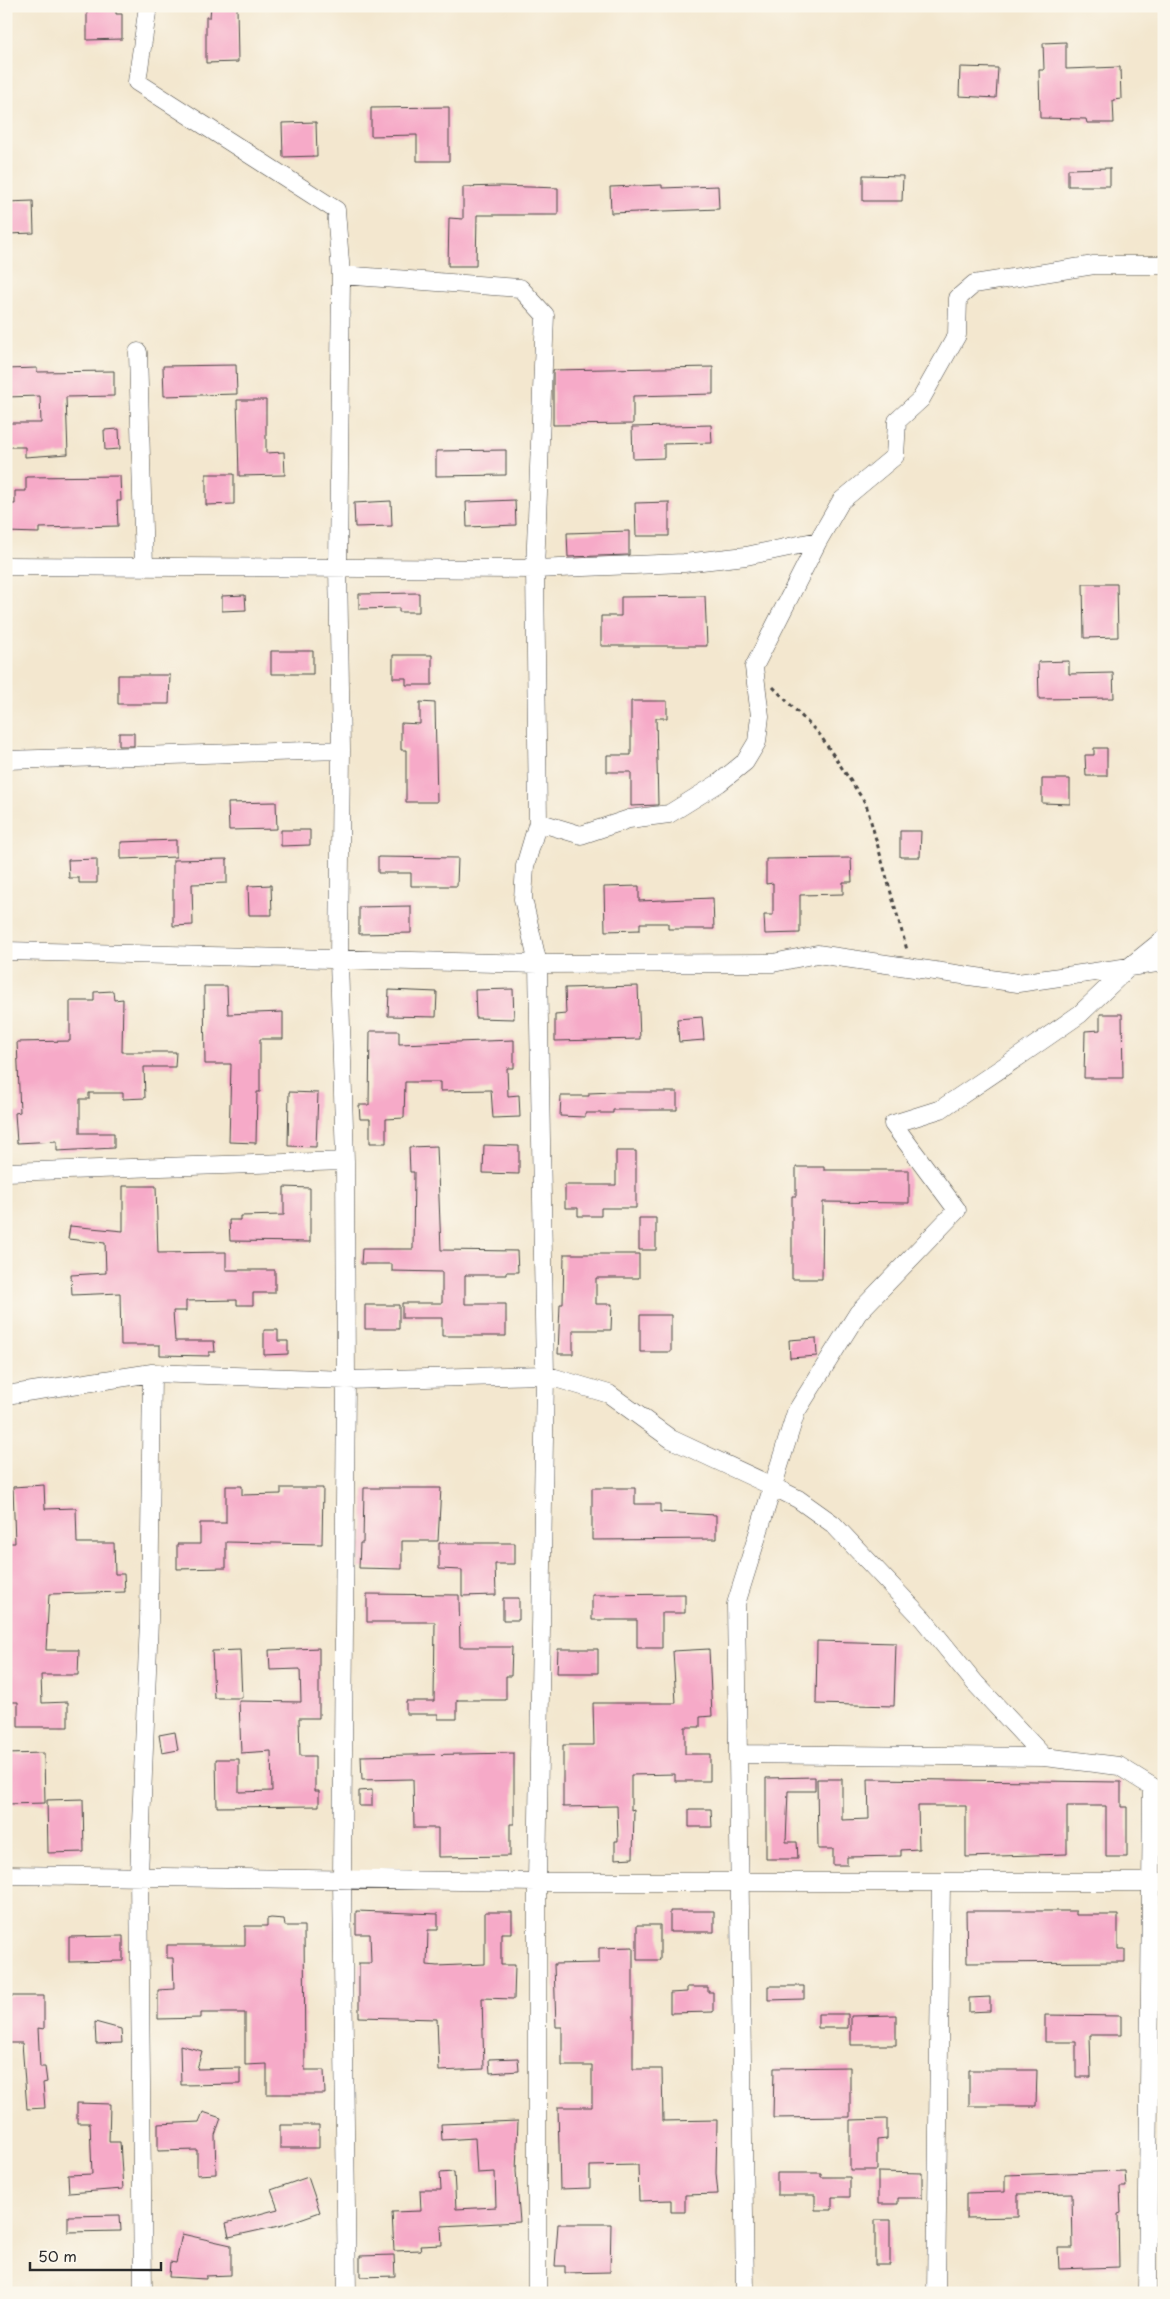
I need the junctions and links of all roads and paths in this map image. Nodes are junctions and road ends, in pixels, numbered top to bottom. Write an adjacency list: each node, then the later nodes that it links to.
1 (148, 6): 3 (street)
2 (1164, 265): 5 (street)
3 (341, 275): 8 (street); 9 (street)
4 (138, 352): 7 (street)
5 (818, 541): 9 (street); 10 (street)
6 (6, 566): 7 (street)
7 (144, 566): 8 (street)
8 (338, 566): 9 (street); 11 (street)
9 (535, 569): 13 (street)
10 (754, 667): 13 (street); 19 (path)
11 (341, 750): 12 (street); 16 (street)
12 (6, 760)
13 (538, 822): 18 (street)
14 (1164, 939): 20 (street)
15 (6, 951): 16 (street)
16 (338, 960): 18 (street); 21 (street)
17 (1164, 962): 20 (street)
18 (538, 964): 19 (street); 24 (street)
19 (910, 967): 20 (street)
20 (1128, 968): 27 (street)
21 (345, 1161): 22 (street); 25 (street)
22 (6, 1172)
23 (152, 1373): 25 (street); 26 (street); 32 (street)
24 (545, 1375): 25 (street); 27 (street); 34 (street)
25 (346, 1380): 33 (street)
26 (6, 1395)
27 (772, 1486): 28 (street); 29 (street)
28 (738, 1754): 29 (street); 35 (street)
29 (1044, 1758): 30 (street)
30 (1158, 1791): 37 (street)
31 (6, 1875): 32 (street)
32 (139, 1875): 33 (street); 38 (street)
33 (342, 1878): 34 (street); 39 (street)
34 (538, 1882): 35 (street); 40 (street)
35 (740, 1882): 36 (street); 41 (street)
36 (941, 1882): 37 (street); 42 (street)
37 (1157, 1882): 43 (street)
38 (143, 2293)
39 (347, 2293)
40 (537, 2293)
41 (745, 2293)
42 (936, 2293)
43 (1147, 2293)

